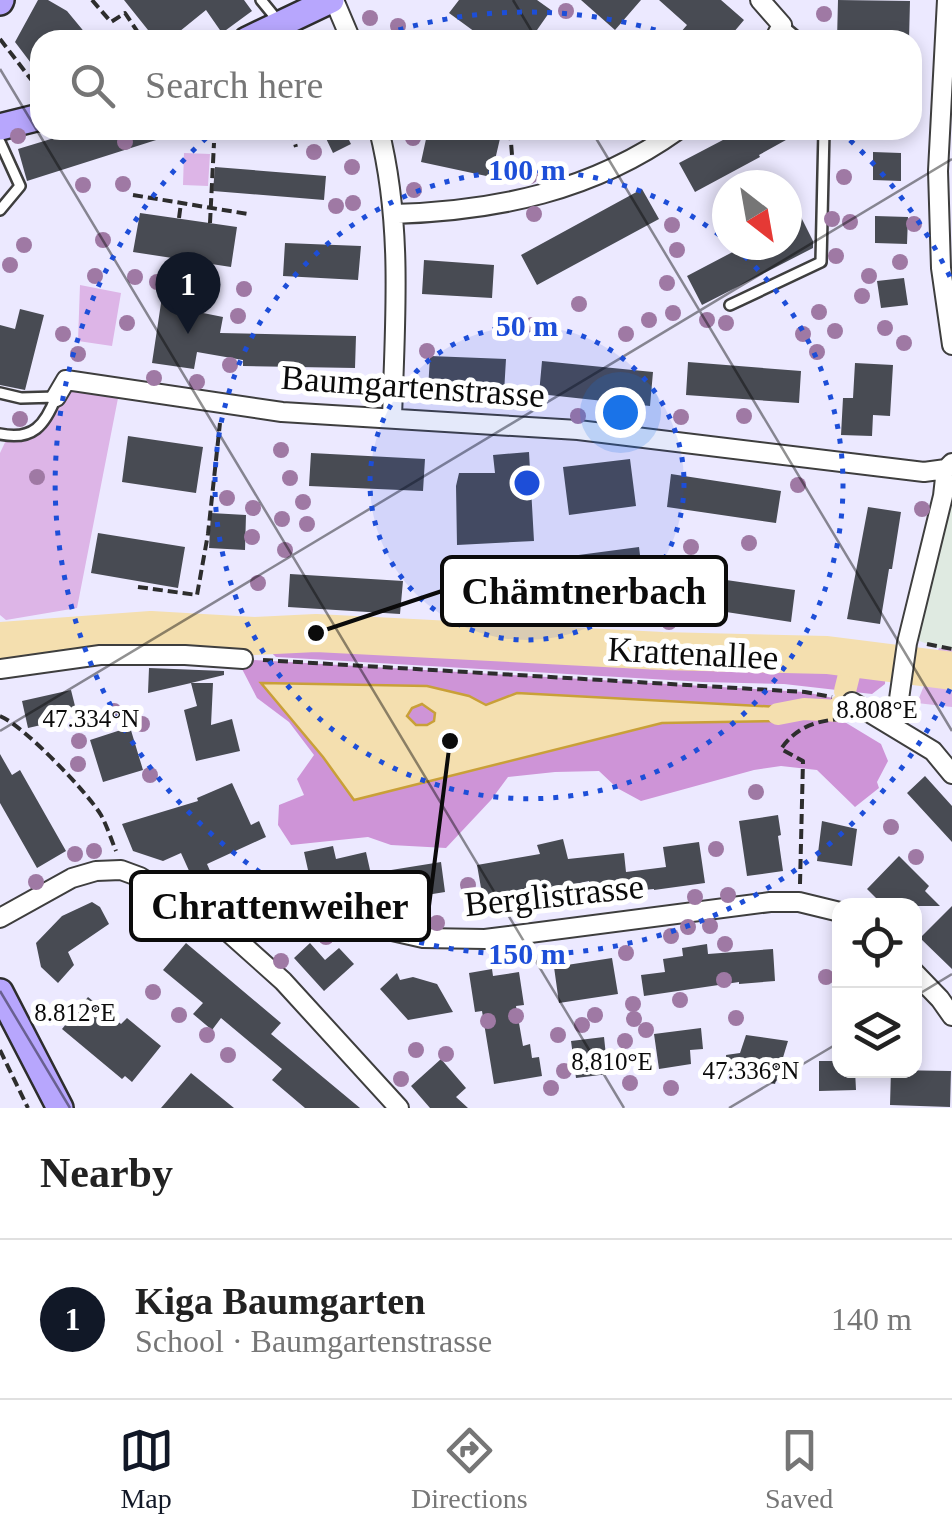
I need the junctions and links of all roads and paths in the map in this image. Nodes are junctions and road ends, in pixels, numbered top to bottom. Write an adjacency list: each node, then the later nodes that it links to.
1 (92, 0): 7 (path)
2 (261, 0): 6 (lane)
3 (332, 0): 6 (street); 9 (street)
4 (760, 0): 10 (street)
5 (947, 0): 33 (street)
6 (280, 24): 8 (street)
7 (136, 30)
8 (268, 30)
9 (346, 30)
10 (777, 30)
11 (0, 40): 12 (path)
12 (30, 78)
13 (30, 120): 14 (street)
14 (0, 127)
15 (294, 140): 22 (path)
16 (382, 140): 29 (street)
17 (511, 140): 24 (path)
18 (661, 140): 24 (street)
19 (824, 140): 32 (lane)
20 (0, 142): 27 (lane)
21 (214, 143): 26 (path)
22 (296, 147)
23 (134, 195): 25 (path)
24 (515, 201): 29 (street)
25 (181, 203): 26 (path); 30 (path)
26 (210, 208): 28 (path); 31 (path)
27 (0, 210)
28 (248, 214)
29 (394, 214): 37 (street)
30 (180, 218)
31 (210, 223)
32 (730, 304)
33 (952, 345)
34 (0, 393): 35 (lane, Baumgartenstrasse)
35 (56, 397): 36 (street, Baumgartenstrasse); 38 (lane)
36 (222, 403): 37 (street, Baumgartenstrasse); 40 (path)
37 (392, 418): 39 (street, Baumgartenstrasse)
38 (0, 434)
39 (949, 466): 41 (street)
40 (138, 587)
41 (907, 641): 42 (path); 47 (street)
42 (952, 649)
43 (243, 659): 44 (street); 45 (path, Krattenallee)
44 (0, 669)
45 (848, 710): 47 (street); 50 (path)
46 (0, 716): 49 (path)
47 (895, 726): 48 (street)
48 (952, 774)
49 (117, 853)
50 (800, 864)
51 (832, 910): 53 (street, Berglistrasse)
52 (0, 918): 53 (street)
53 (226, 930): 60 (street)
54 (922, 980): 56 (street)
55 (0, 992): 59 (street)
56 (952, 1016)
57 (0, 1050): 58 (path)
58 (28, 1108)
59 (60, 1108)
60 (399, 1108)

